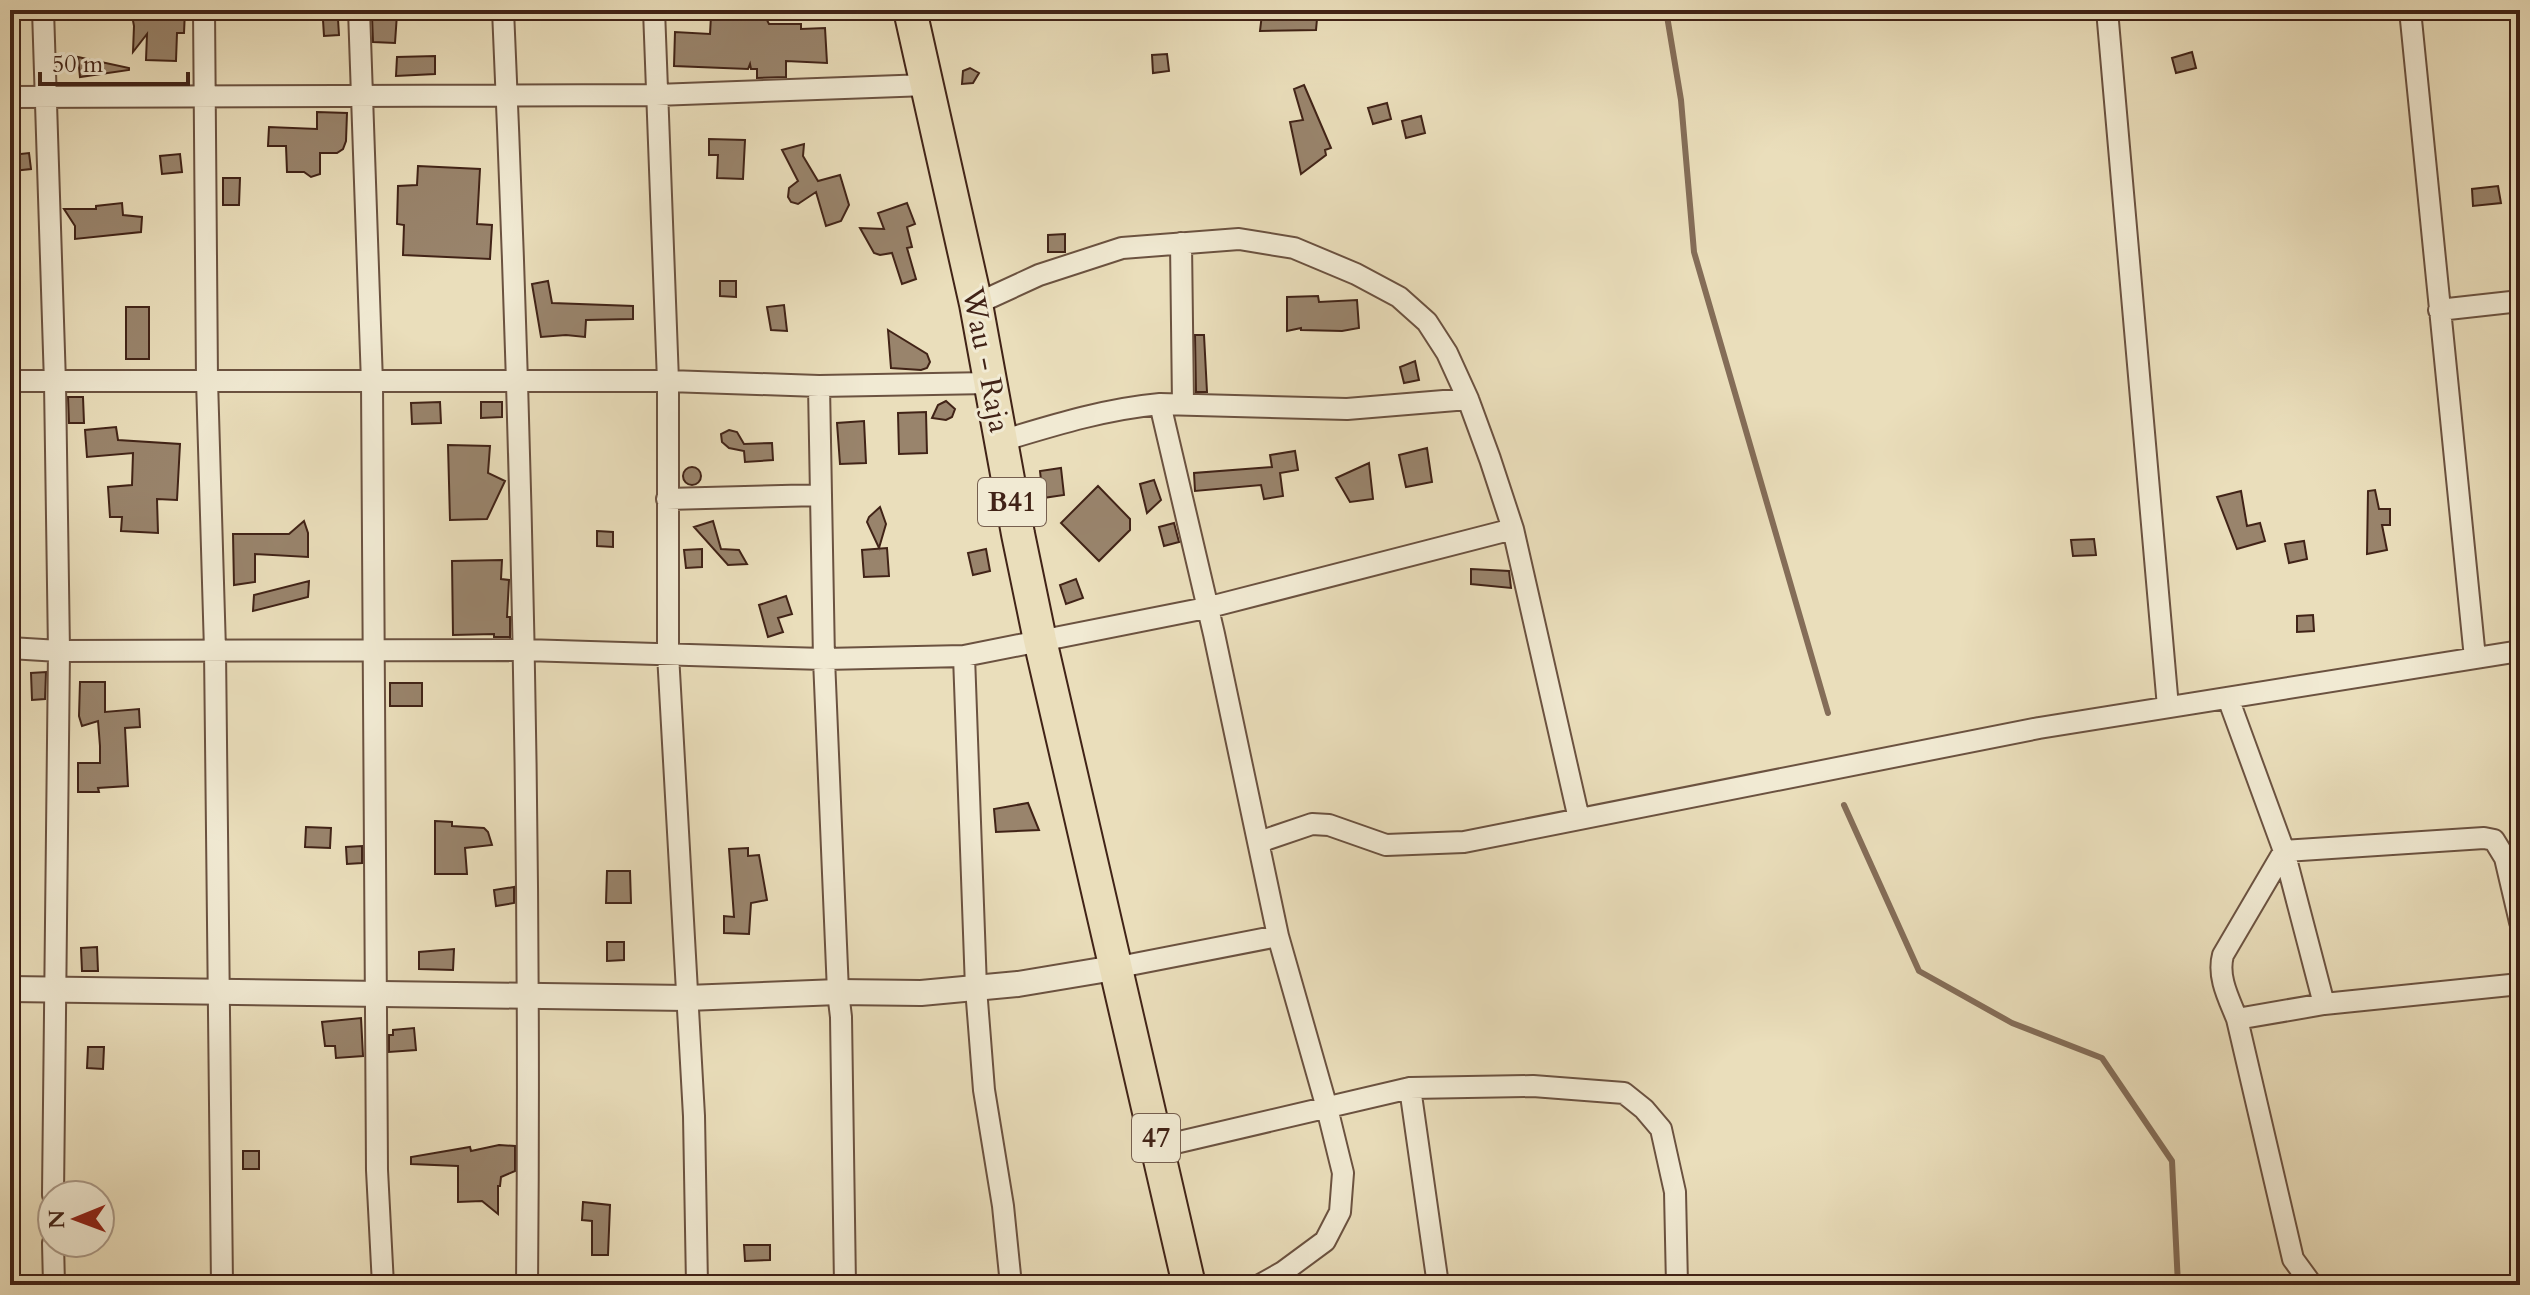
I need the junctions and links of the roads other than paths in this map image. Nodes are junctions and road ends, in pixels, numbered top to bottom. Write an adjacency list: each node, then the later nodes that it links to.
1 (43, 10): 15 (street)
2 (204, 10): 12 (street)
3 (359, 10): 13 (street)
4 (503, 10): 10 (street)
5 (654, 10): 11 (street)
6 (910, 10): 9 (main road, Wau - Raja / B41)
7 (2107, 10): 48 (street)
8 (2410, 10): 19 (street)
9 (927, 85): 11 (street); 18 (main road, Wau - Raja / B41)
10 (507, 95): 11 (street); 13 (street); 22 (street)
11 (656, 95): 23 (street)
12 (206, 96): 13 (street); 15 (street); 20 (street)
13 (362, 96): 25 (street)
14 (10, 97): 15 (street)
15 (46, 97): 24 (street)
16 (1181, 243): 18 (street); 28 (street); 29 (street)
17 (2520, 301): 19 (street)
18 (976, 304): 26 (main road, Wau - Raja / B41)
19 (2439, 310): 45 (street)
20 (207, 380): 24 (street); 25 (street); 39 (street)
21 (10, 381): 24 (street)
22 (518, 381): 23 (street); 25 (street); 40 (street)
23 (668, 381): 27 (street); 33 (street)
24 (55, 383): 41 (street)
25 (372, 383): 38 (street)
26 (990, 383): 27 (street); 31 (main road, Wau - Raja / B41)
27 (819, 386): 32 (street)
28 (1468, 399): 29 (street); 34 (street)
29 (1183, 403): 30 (street)
30 (1160, 404): 31 (street); 35 (street)
31 (1001, 441): 36 (main road, Wau - Raja / B41)
32 (821, 495): 33 (street); 46 (street)
33 (667, 499): 43 (street)
34 (1513, 529): 35 (street); 49 (street)
35 (1206, 608): 36 (street); 50 (street)
36 (1040, 640): 44 (street); 54 (main road, Wau - Raja / B41)
37 (10, 648): 41 (street)
38 (373, 649): 39 (street); 40 (street); 61 (street)
39 (215, 650): 41 (street); 60 (street)
40 (524, 650): 43 (street); 62 (street)
41 (59, 651): 58 (street)
42 (2520, 651): 45 (street)
43 (668, 654): 46 (street); 63 (street)
44 (964, 656): 46 (street); 56 (street)
45 (2475, 658): 47 (street)
46 (824, 659): 59 (street)
47 (2228, 698): 48 (street); 51 (street)
48 (2168, 707): 49 (street)
49 (1579, 819): 50 (street)
50 (1259, 842): 53 (street)
51 (2284, 851): 52 (street); 64 (street); 65 (street)
52 (2520, 922)
53 (1278, 936): 54 (street); 67 (street)
54 (1117, 980): 56 (street); 68 (main road, 47)
55 (2520, 984): 64 (street)
56 (976, 988): 59 (street); 77 (street)
57 (10, 989): 58 (street)
58 (54, 990): 60 (street); 69 (street)
59 (838, 992): 63 (street); 76 (street)
60 (219, 993): 61 (street); 72 (street)
61 (377, 994): 62 (street); 73 (street)
62 (530, 997): 63 (street); 74 (street)
63 (687, 998): 75 (street)
64 (2324, 1004): 65 (street)
65 (2237, 1019): 82 (street)
66 (1410, 1088): 67 (street); 80 (street); 81 (street)
67 (1327, 1108): 68 (street); 79 (street)
68 (1158, 1147): 78 (main road, 47)
69 (53, 1179)
70 (53, 1259): 71 (street)
71 (54, 1285)
72 (222, 1285)
73 (383, 1285)
74 (527, 1285)
75 (697, 1285)
76 (845, 1285)
77 (1011, 1285)
78 (1189, 1285)
79 (1260, 1285)
80 (1438, 1285)
81 (1677, 1285)
82 (2312, 1285)

